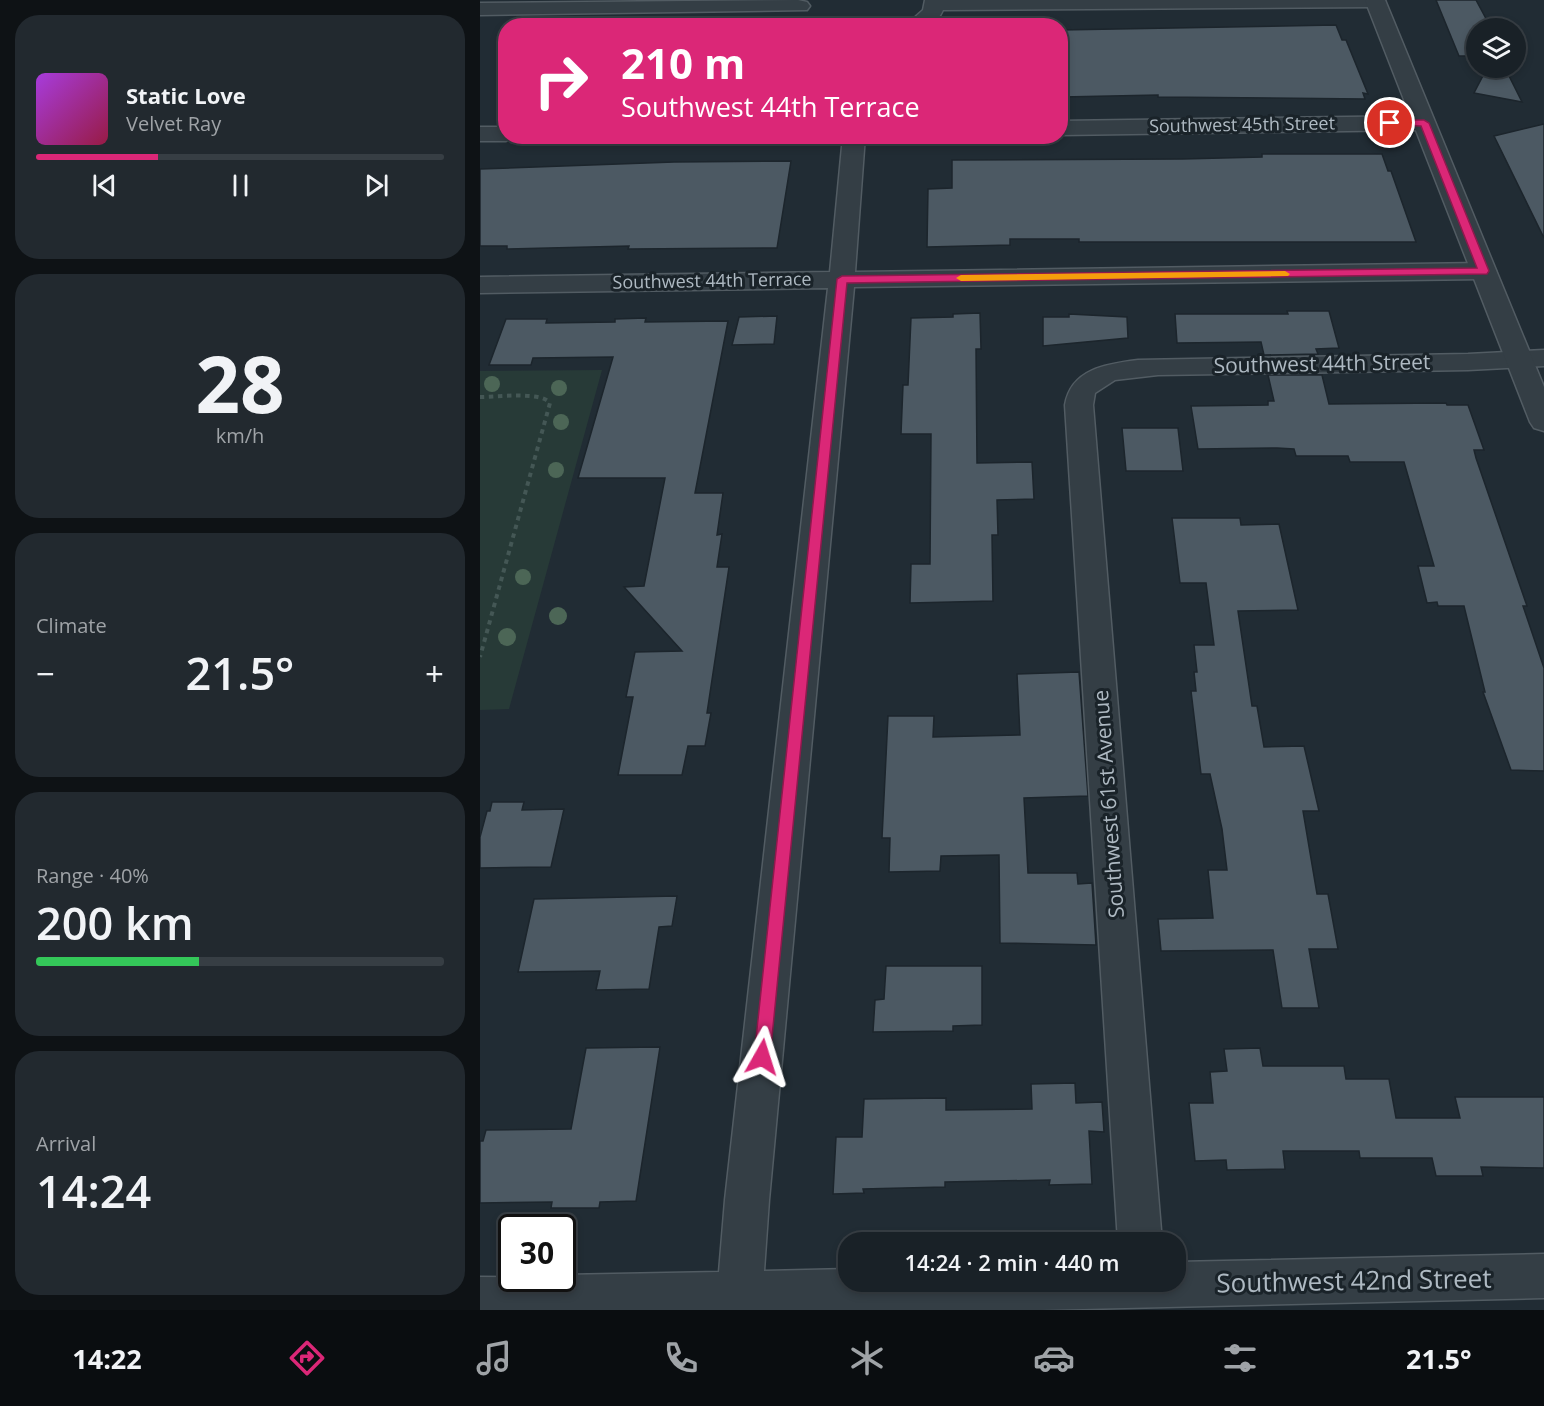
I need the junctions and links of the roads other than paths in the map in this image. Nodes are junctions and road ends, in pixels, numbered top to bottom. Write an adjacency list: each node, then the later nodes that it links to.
1 (1375, 0): 2 (street); 6 (street)
2 (935, 2): 5 (street)
3 (480, 9): 4 (street)
4 (804, 9)
5 (925, 18)
6 (1424, 123): 7 (street, Southwest 45th Street); 11 (street)
7 (1068, 128)
8 (480, 134): 9 (street)
9 (498, 134)
10 (853, 144): 12 (street)
11 (1483, 271): 12 (street, Southwest 44th Terrace); 14 (street)
12 (842, 279): 13 (street, Southwest 44th Terrace); 22 (street)
13 (480, 285)
14 (1532, 359): 15 (street, Southwest 44th Street); 16 (street)
15 (1101, 377): 17 (street, Southwest 61st Avenue)
16 (1544, 422)
17 (1139, 1232)
18 (1544, 1276): 19 (street, Southwest 42nd Street)
19 (1186, 1290)
20 (1146, 1292): 22 (street, Southwest 42nd Street)
21 (480, 1300): 22 (street, Southwest 42nd Street)
22 (739, 1302)

